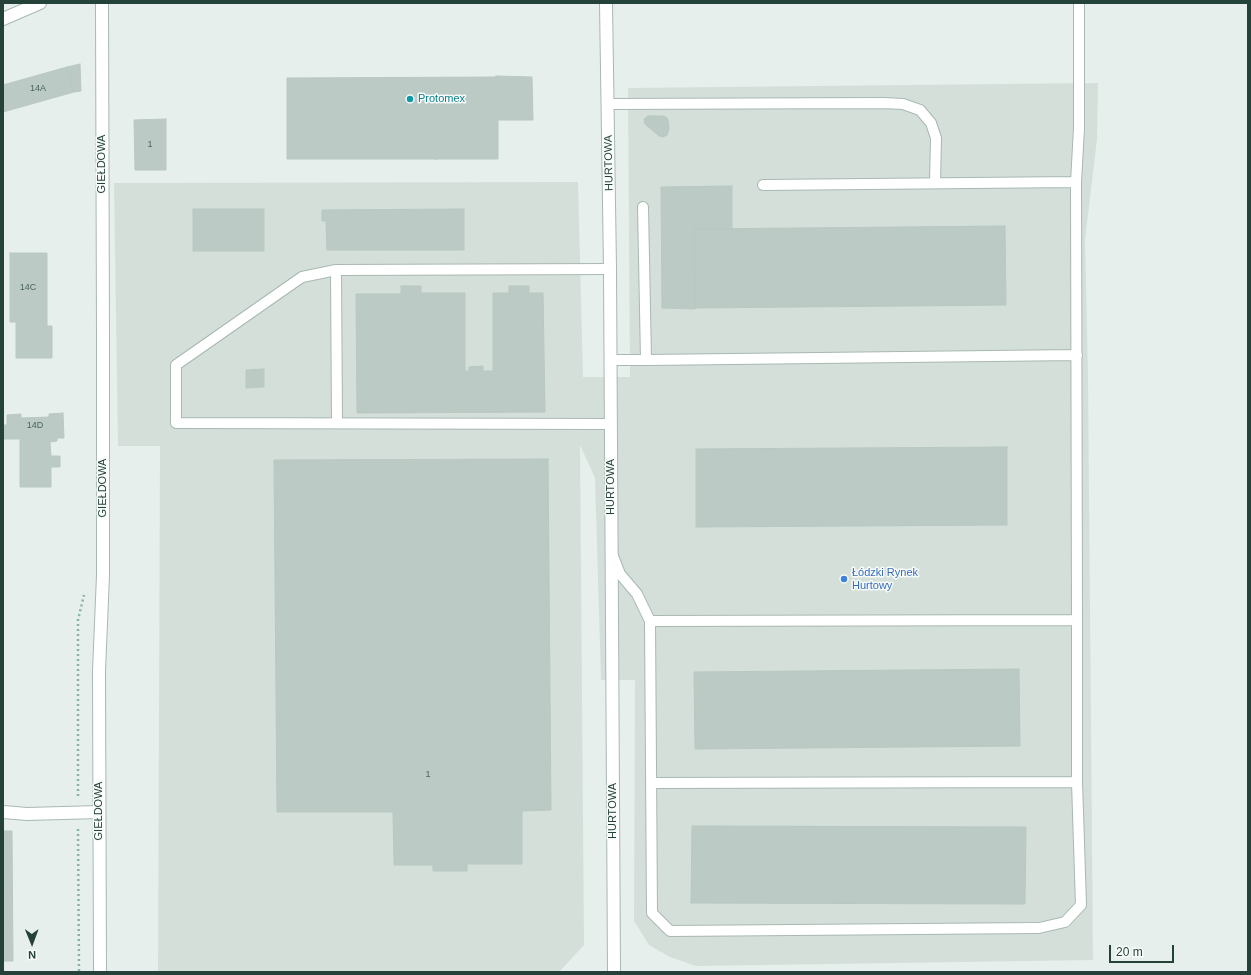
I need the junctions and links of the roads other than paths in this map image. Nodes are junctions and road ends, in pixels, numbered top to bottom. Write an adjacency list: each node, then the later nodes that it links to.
1 (40, 3): 5 (street)
2 (102, 3): 24 (street, GIEŁDOWA)
3 (606, 3): 6 (street, HURTOWA)
4 (1079, 3): 7 (lane)
5 (3, 19)
6 (608, 104): 8 (lane); 11 (street, HURTOWA)
7 (1076, 182): 8 (lane); 13 (lane)
8 (935, 183): 9 (lane)
9 (763, 185)
10 (643, 207): 15 (lane)
11 (610, 269): 12 (lane); 14 (street, HURTOWA)
12 (336, 270): 16 (lane); 16 (lane)
13 (1077, 355): 15 (lane); 19 (lane)
14 (611, 360): 15 (lane); 17 (street, HURTOWA)
15 (646, 360)
16 (337, 423): 17 (lane)
17 (611, 424): 18 (street, HURTOWA)
18 (612, 552): 20 (lane); 26 (street, HURTOWA)
19 (1077, 620): 20 (lane); 21 (lane)
20 (650, 621): 22 (lane)
21 (1077, 782): 22 (lane); 22 (lane)
22 (651, 783)
23 (3, 812): 24 (street)
24 (99, 812): 25 (street, GIEŁDOWA)
25 (100, 972)
26 (614, 972)

